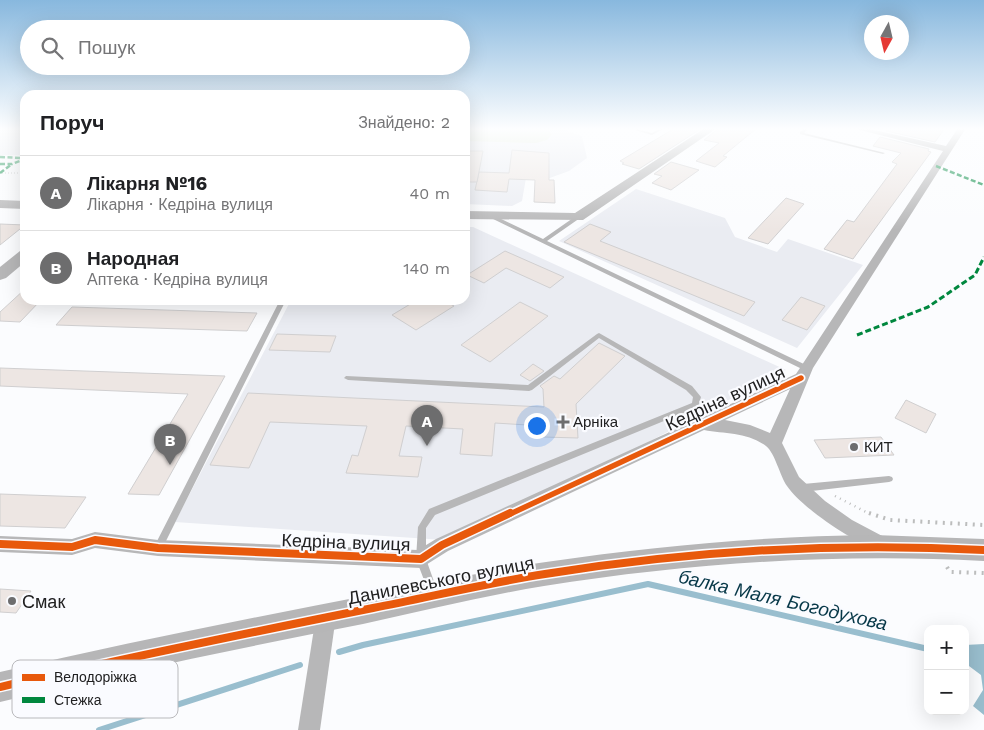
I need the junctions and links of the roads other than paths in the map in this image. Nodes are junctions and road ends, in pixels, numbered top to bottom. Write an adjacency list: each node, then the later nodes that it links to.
1 (661, 162): 7 (street)
2 (939, 162): 12 (street, Кедріна вулиця)
3 (0, 204): 4 (street)
4 (20, 205)
5 (470, 215): 6 (street)
6 (491, 216): 7 (street); 8 (lane)
7 (578, 218): 8 (lane)
8 (543, 241): 12 (lane)
9 (20, 258): 10 (street)
10 (0, 275)
11 (280, 305): 20 (lane)
12 (803, 373): 14 (street, Кедріна вулиця); 15 (street, Кедріна вулиця)
13 (348, 378): 22 (lane)
14 (698, 426): 15 (street); 22 (street, Кедріна вулиця)
15 (774, 443): 17 (street)
16 (889, 478): 17 (lane)
17 (800, 489): 19 (street)
18 (0, 544): 20 (street, Кедріна вулиця)
19 (880, 544): 21 (street, Данилевського вулиця); 23 (street, Данилевського вулиця)
20 (158, 548): 22 (street, Кедріна вулиця)
21 (984, 550)
22 (421, 559): 23 (lane)
23 (434, 595): 24 (street, Данилевського вулиця)
24 (326, 616): 25 (street, Данилевського вулиця); 26 (street)
25 (110, 660)
26 (309, 730)

